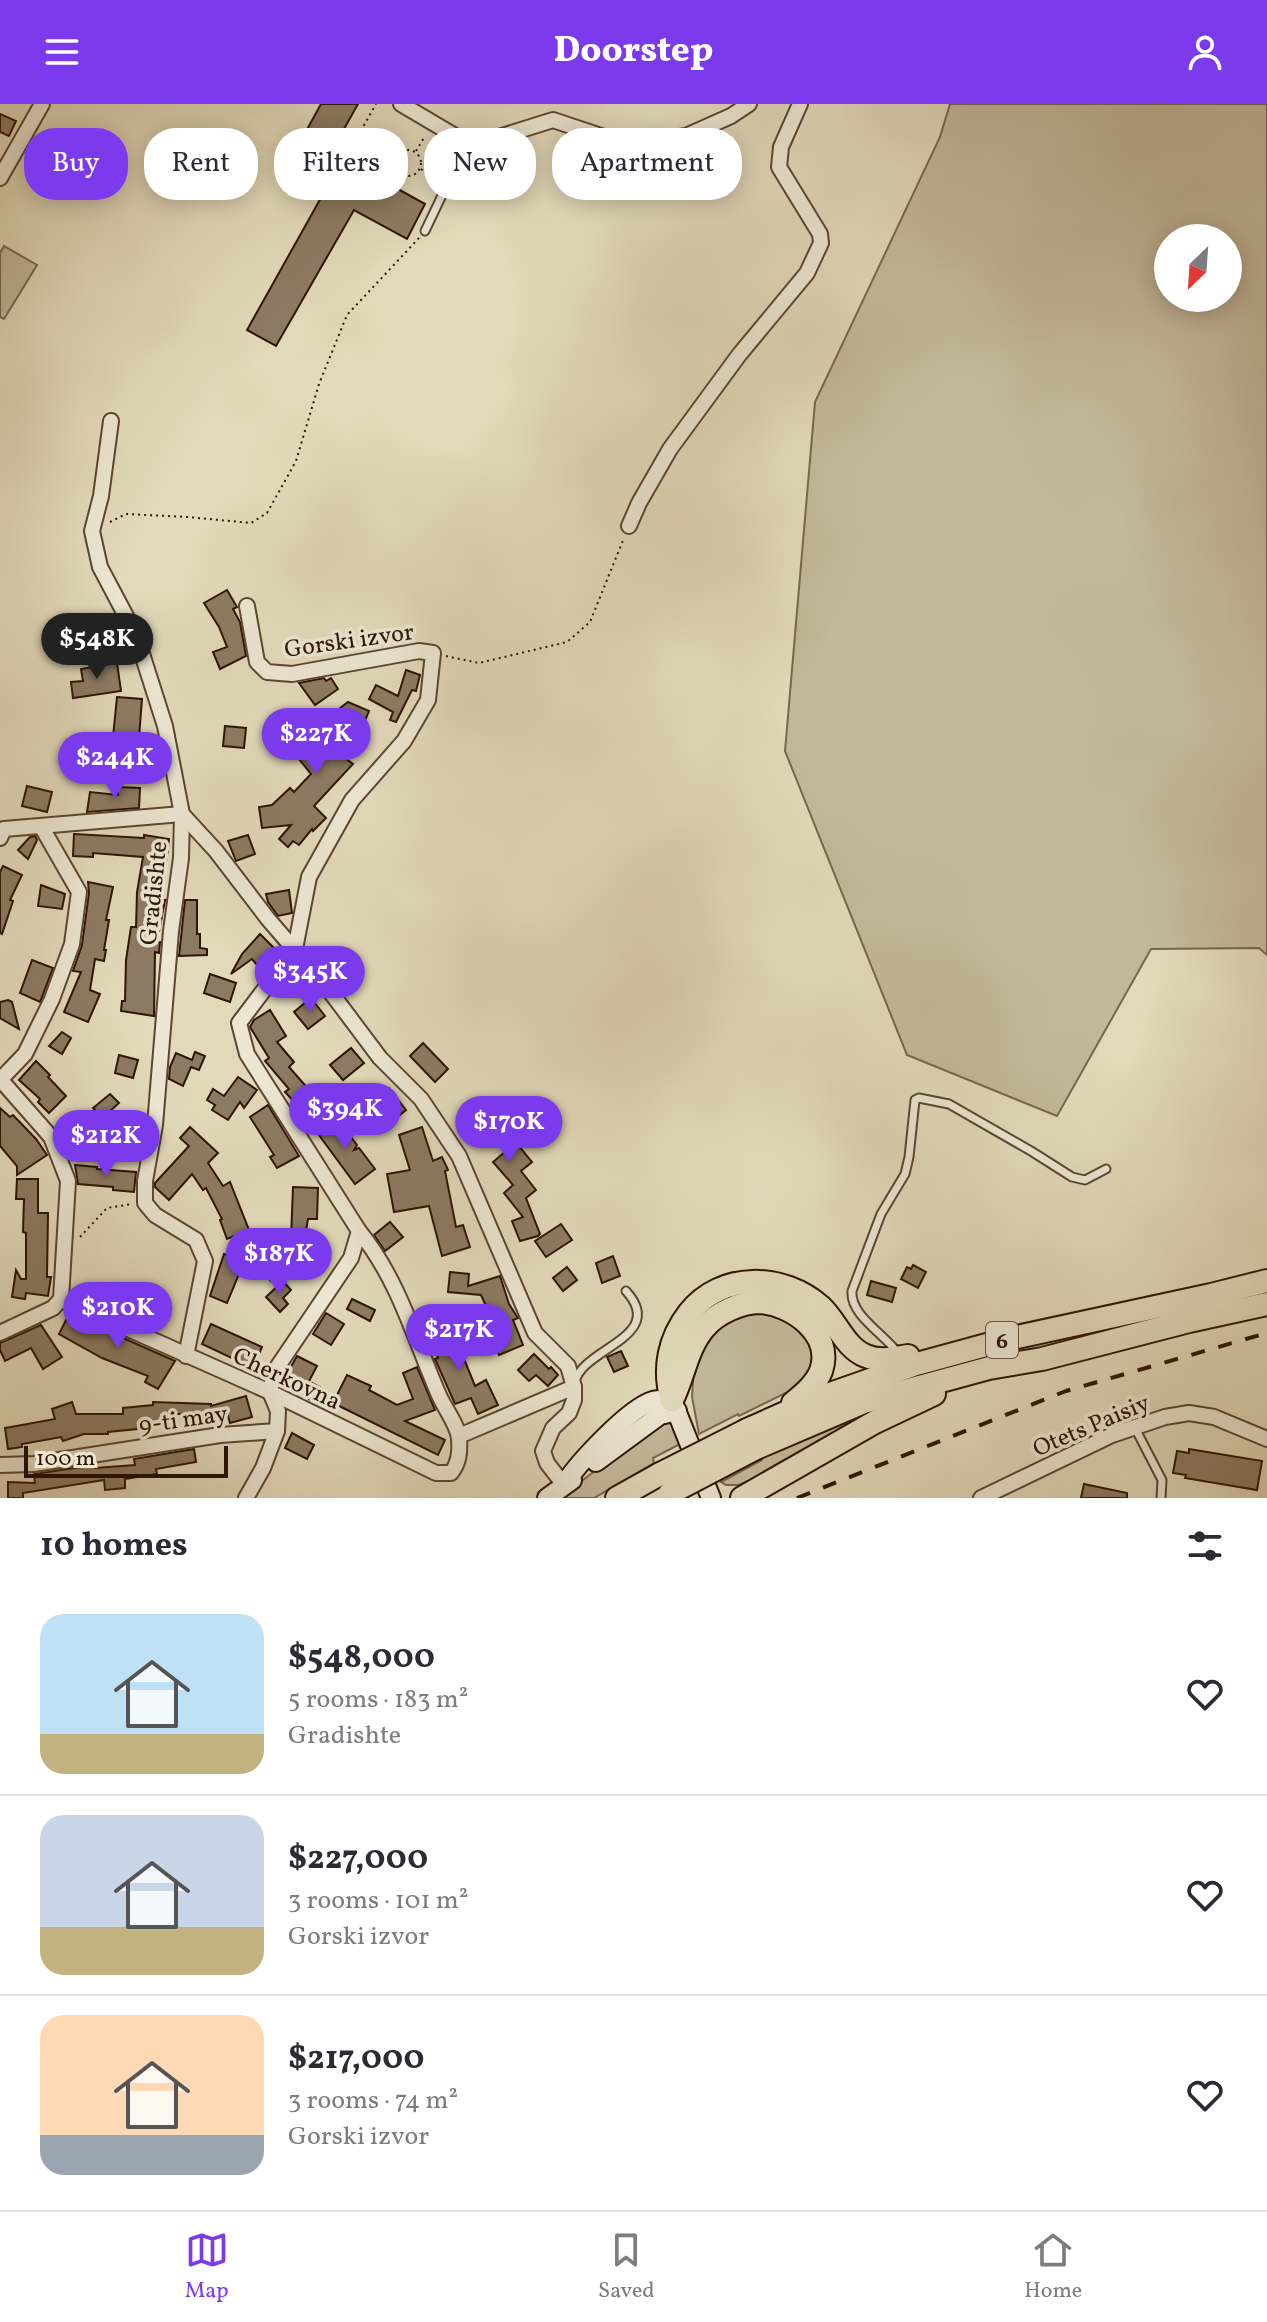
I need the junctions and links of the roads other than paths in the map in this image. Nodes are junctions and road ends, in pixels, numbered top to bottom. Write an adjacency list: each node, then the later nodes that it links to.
1 (42, 104): 7 (street)
2 (401, 104): 5 (street)
3 (749, 104): 6 (street)
4 (800, 104): 11 (street)
5 (443, 128)
6 (528, 128)
7 (0, 178)
8 (441, 200): 9 (lane)
9 (425, 231)
10 (111, 421): 13 (street, Gradishte)
11 (629, 526)
12 (247, 606): 16 (street, Gorski izvor)
13 (182, 814): 14 (street); 16 (street); 26 (street, Gradishte)
14 (41, 826): 15 (street); 17 (street)
15 (0, 838)
16 (295, 949): 19 (street, Gorski izvor); 29 (street)
17 (0, 1079): 22 (street)
18 (1106, 1169): 27 (lane)
19 (359, 1231): 30 (street); 34 (street, Gorski izvor)
20 (1267, 1281): 25 (highway, 6)
21 (626, 1291): 29 (lane)
22 (61, 1299): 24 (street); 26 (street, Cherkovna)
23 (1267, 1304): 28 (highway, 6)
24 (0, 1333)
25 (1012, 1338): 27 (highway); 35 (highway, 6)
26 (186, 1356): 30 (street, Cherkovna)
27 (901, 1357): 31 (highway)
28 (989, 1368): 35 (highway, 6); 44 (highway)
29 (574, 1387): 34 (street); 38 (street)
30 (270, 1392): 33 (street); 34 (street, Cherkovna)
31 (674, 1405): 35 (highway); 38 (main road); 43 (main road)
32 (1134, 1426): 36 (street, Otets Paisiy); 45 (street, Otets Paisiy); 46 (lane)
33 (277, 1431): 37 (street, 9-ti may); 40 (street)
34 (459, 1436)
35 (751, 1439): 39 (highway, 6, bridge)
36 (1267, 1439)
37 (0, 1465)
38 (564, 1485): 41 (main road)
39 (664, 1488): 42 (highway, 6)
40 (246, 1498)
41 (547, 1498)
42 (617, 1498)
43 (711, 1498)
44 (742, 1498)
45 (981, 1498)
46 (1161, 1498)

